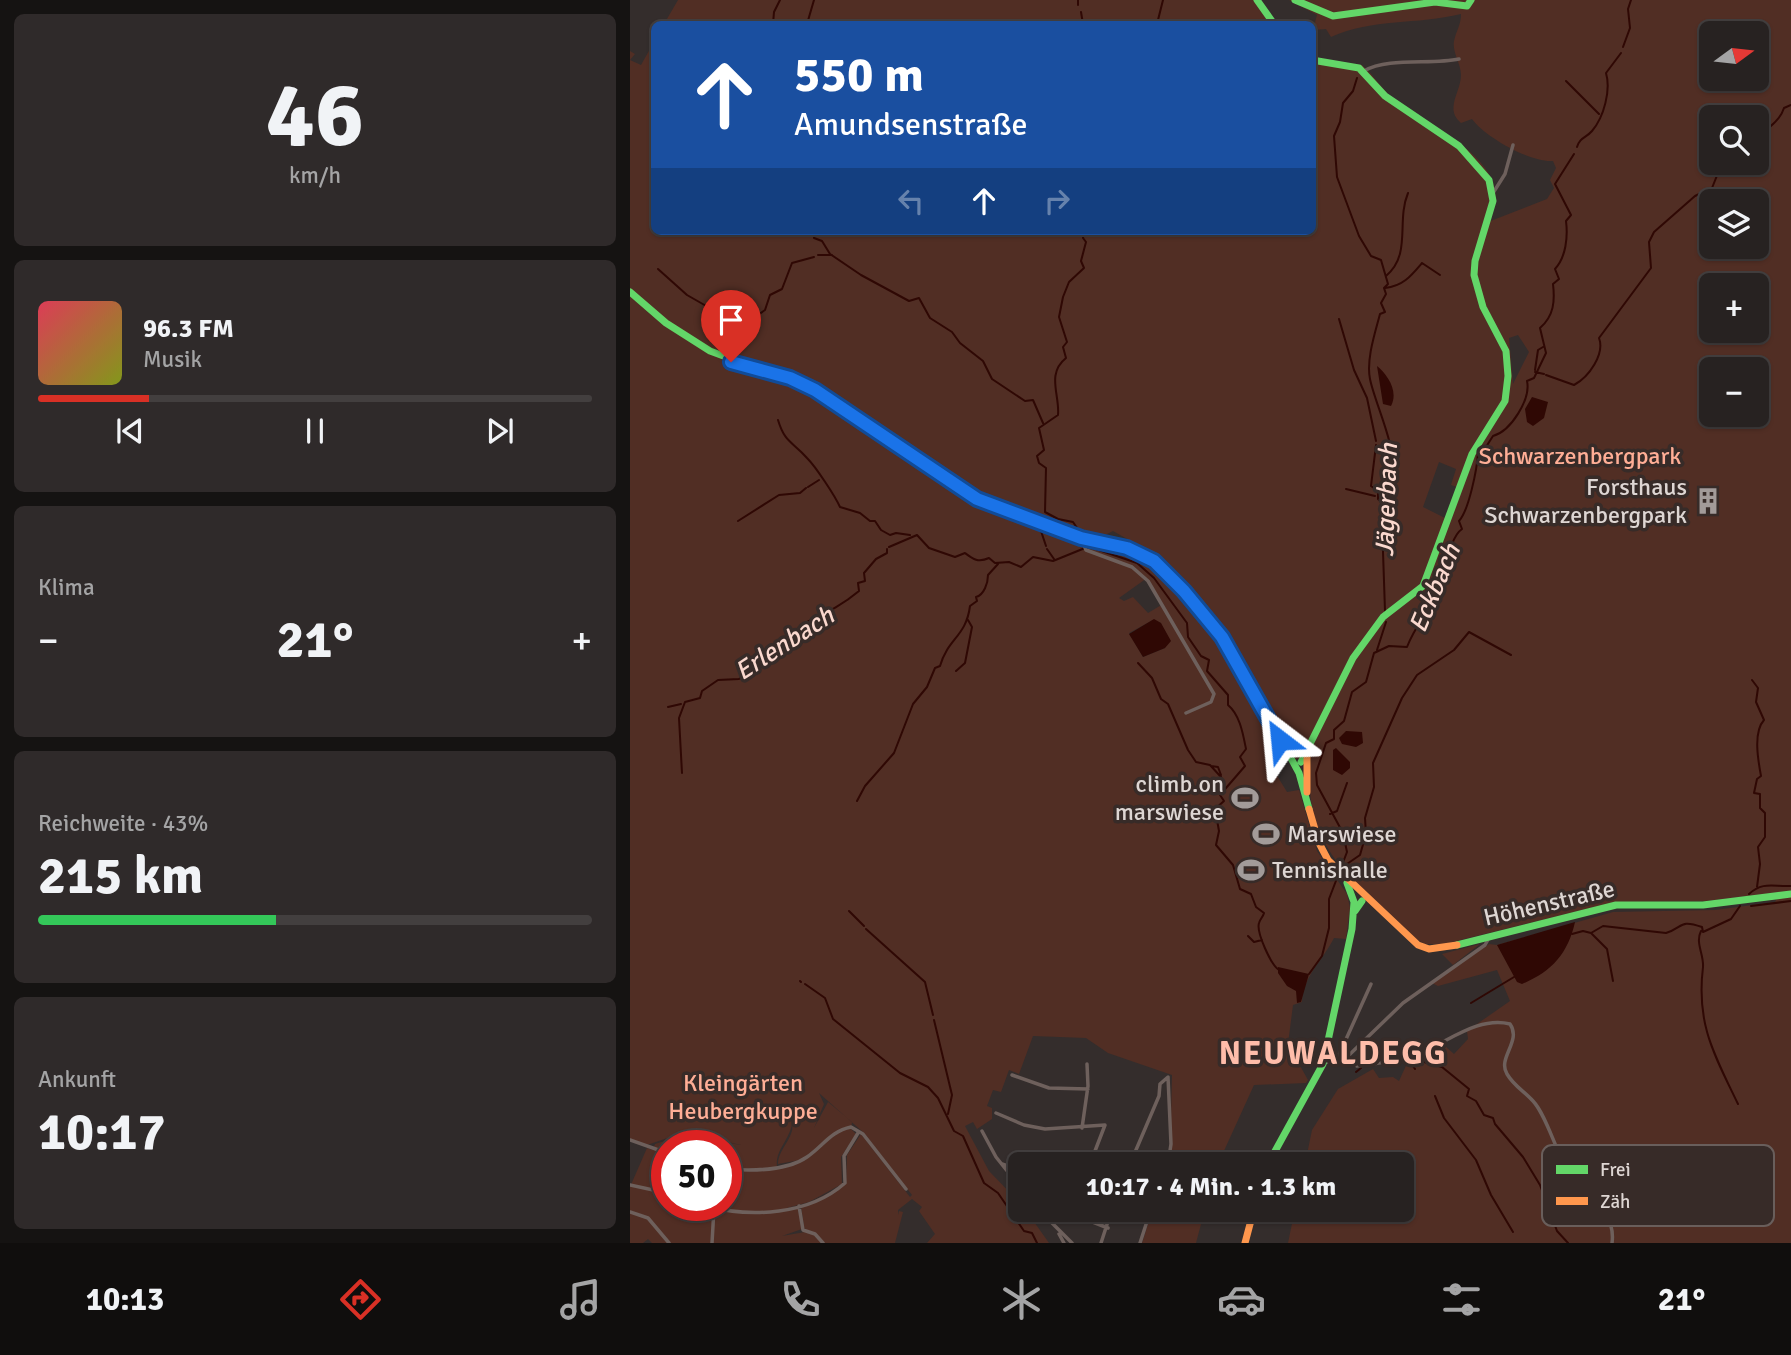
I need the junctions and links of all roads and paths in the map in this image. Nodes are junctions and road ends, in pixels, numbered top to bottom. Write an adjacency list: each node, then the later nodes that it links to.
1 (1257, 0): 4 (main road)
2 (1295, 0): 3 (main road)
3 (1471, 0)
4 (1272, 21)
5 (1459, 59): 7 (street)
6 (1316, 61): 7 (main road)
7 (1364, 71): 9 (main road)
8 (1513, 145): 9 (street)
9 (1493, 192): 13 (main road)
10 (630, 292): 11 (main road)
11 (1084, 543): 12 (street); 13 (main road)
12 (1186, 713)
13 (1301, 767): 15 (main road, Höhenstraße)
14 (1791, 894): 16 (main road, Höhenstraße)
15 (1358, 898): 16 (main road, Höhenstraße); 21 (main road)
16 (1490, 936): 19 (street)
17 (1371, 984): 18 (street)
18 (1338, 1057): 19 (street); 21 (street)
19 (1346, 1058): 29 (street)
20 (1087, 1064): 23 (street)
21 (1323, 1064): 34 (main road)
22 (1012, 1075): 23 (street)
23 (1088, 1089): 25 (street)
24 (996, 1113): 25 (street)
25 (1082, 1128): 31 (street)
26 (982, 1131): 35 (street)
27 (858, 1133): 37 (street); 40 (street); 42 (street)
28 (630, 1140): 30 (street)
29 (1557, 1145)
30 (651, 1147)
31 (1095, 1152)
32 (1135, 1152): 33 (street)
33 (1168, 1152)
34 (1275, 1152)
35 (1001, 1164): 36 (street); 38 (street)
36 (1008, 1166)
37 (742, 1170)
38 (1008, 1172)
39 (630, 1185): 41 (street)
40 (906, 1189)
41 (651, 1190)
42 (799, 1206): 43 (street); 55 (street)
43 (742, 1210)
44 (630, 1212): 53 (street)
45 (713, 1221): 54 (street)
46 (1049, 1222): 52 (street)
47 (1094, 1222): 51 (street)
48 (1109, 1222): 51 (street)
49 (1147, 1222): 59 (street)
50 (1251, 1222): 60 (main road)
51 (1108, 1227): 58 (street)
52 (1058, 1232): 56 (street); 57 (street)
53 (669, 1243)
54 (712, 1243)
55 (823, 1243)
56 (1064, 1243)
57 (1072, 1243)
58 (1101, 1243)
59 (1140, 1243)
60 (1245, 1243)

